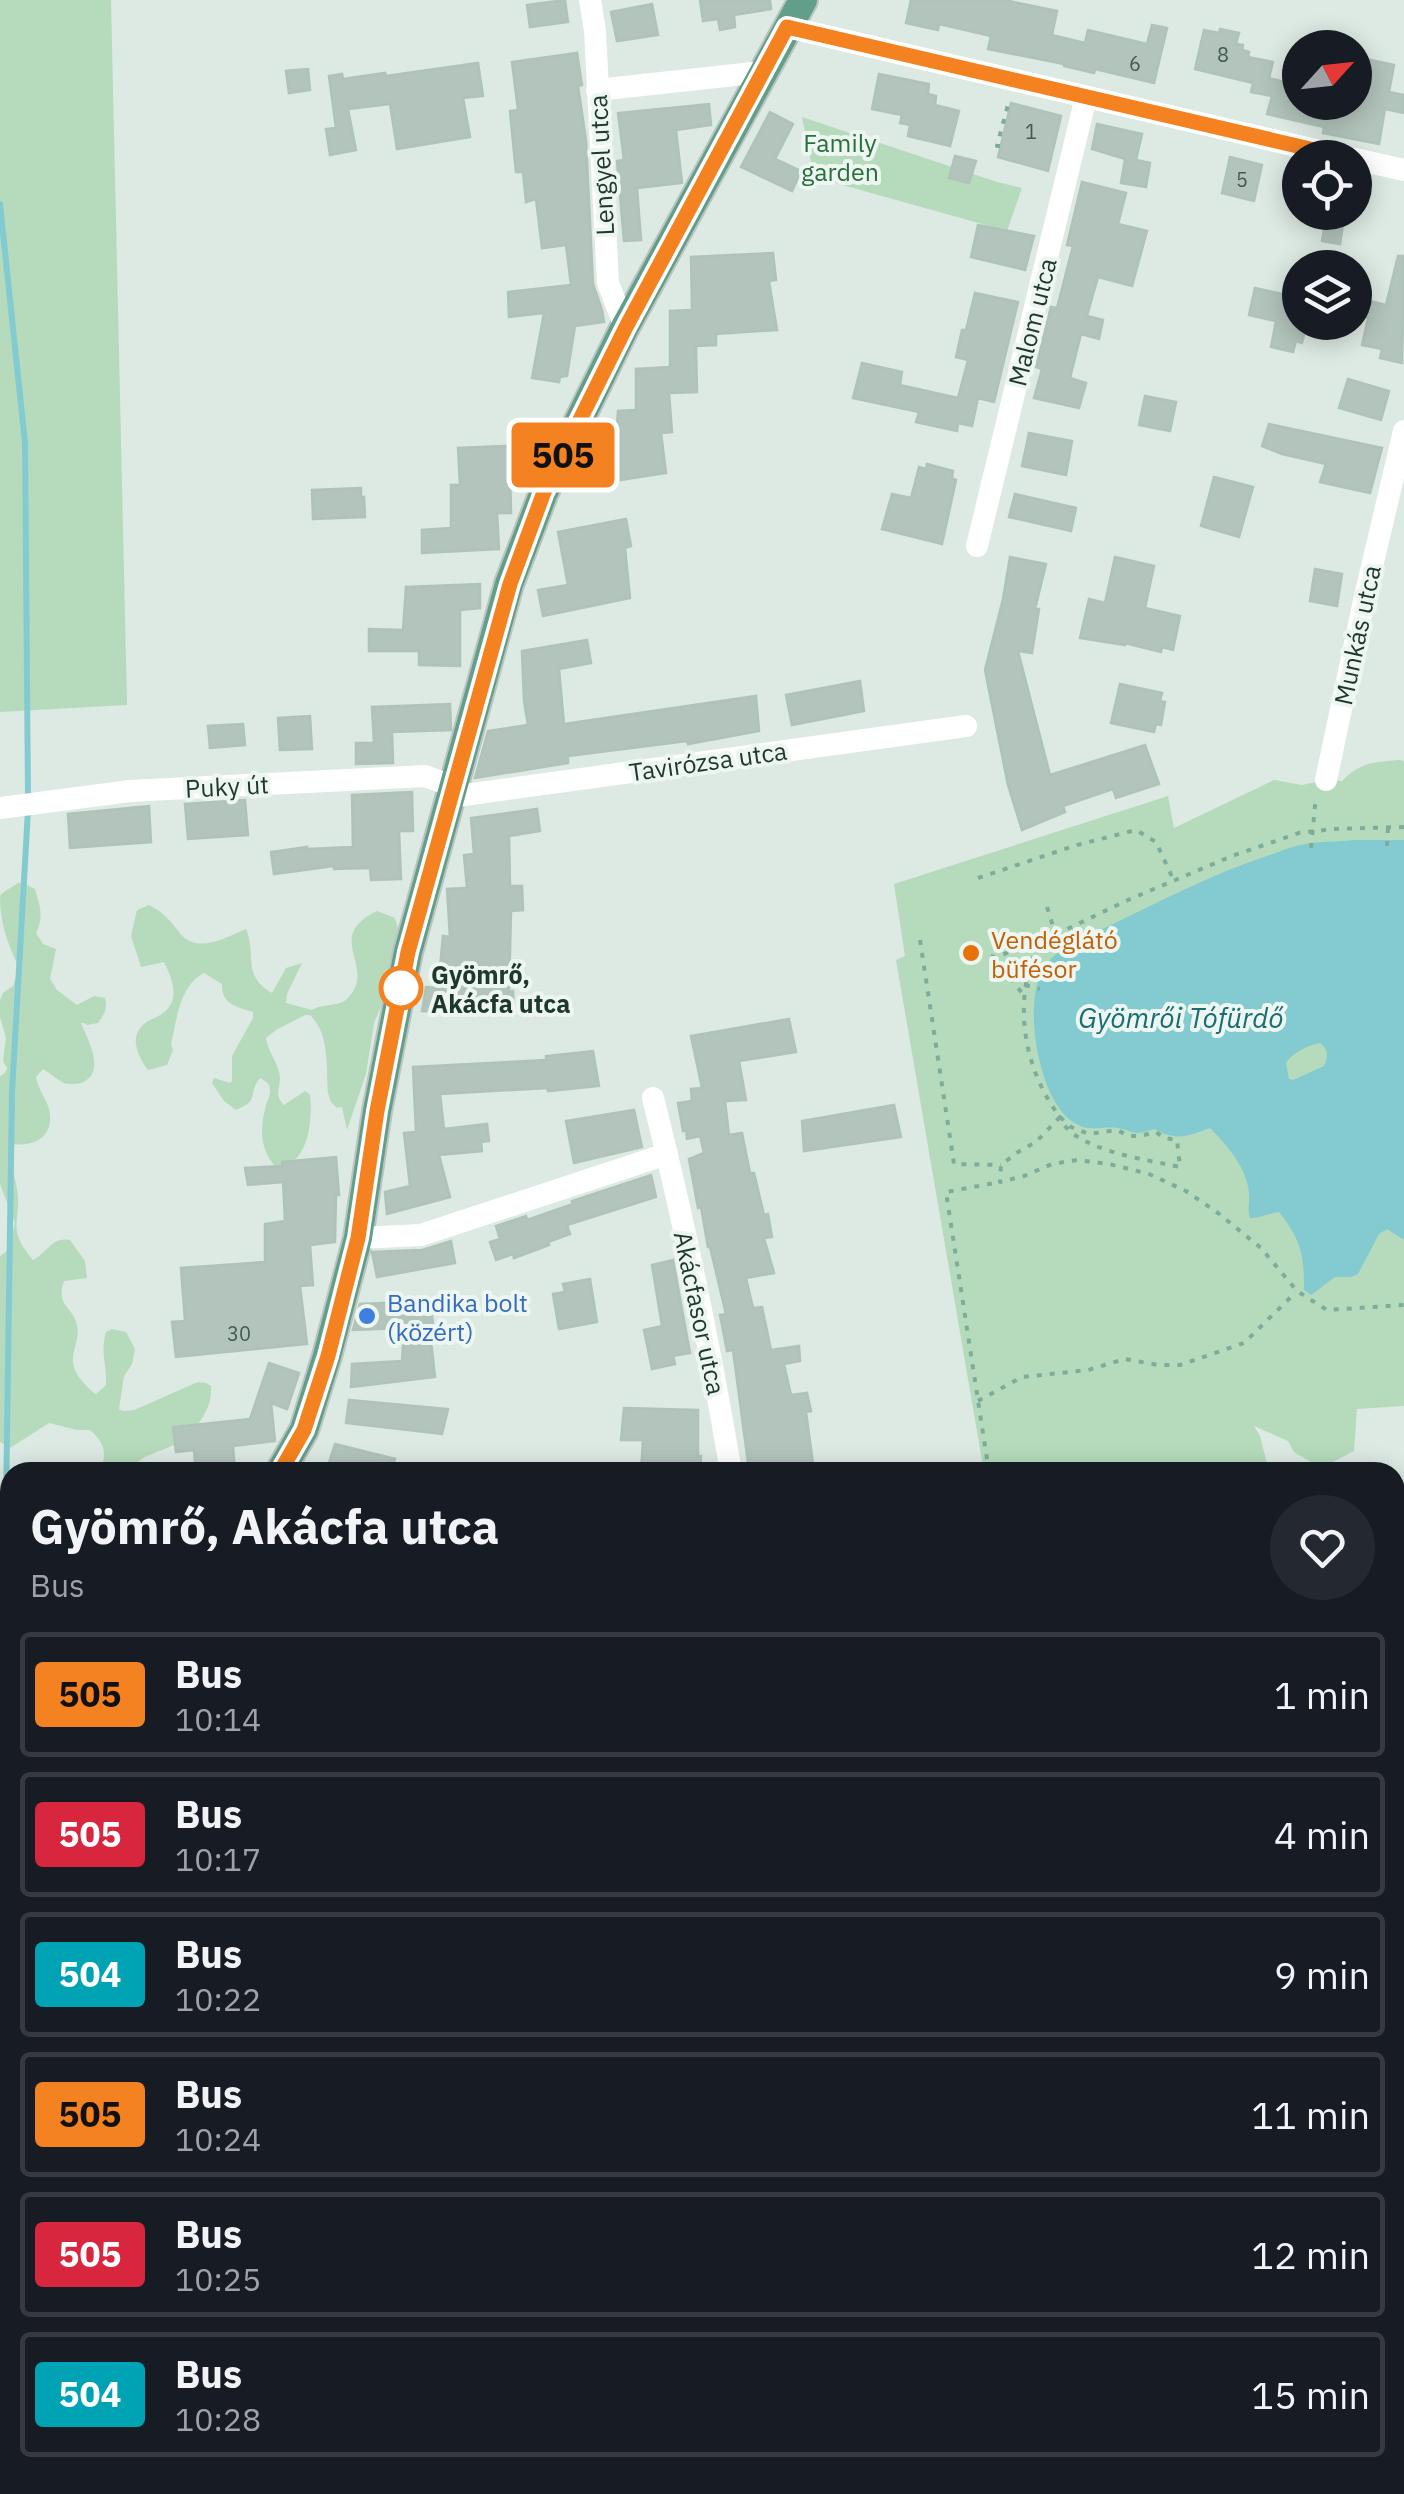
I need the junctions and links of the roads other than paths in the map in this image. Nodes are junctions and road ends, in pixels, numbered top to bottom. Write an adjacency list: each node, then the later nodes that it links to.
1 (590, 0): 5 (street, Lengyel utca)
2 (803, 0): 3 (main road)
3 (787, 27): 4 (main road); 6 (street)
4 (762, 72): 5 (street); 10 (main road)
5 (597, 90): 10 (street, Lengyel utca)
6 (1086, 97): 7 (street); 12 (street, Malom utca)
7 (1282, 142)
8 (1372, 163): 9 (street)
9 (1404, 170)
10 (626, 327): 15 (main road)
11 (1404, 431): 14 (street, Munkás utca)
12 (977, 546)
13 (966, 726): 15 (street, Tavirózsa utca)
14 (1326, 780)
15 (451, 791): 16 (street, Puky út); 19 (main road)
16 (9, 807)
17 (653, 1098): 18 (street, Akácfasor utca)
18 (667, 1154): 19 (street); 21 (street, Akácfasor utca)
19 (358, 1238): 20 (main road)
20 (286, 1462)
21 (728, 1462)

